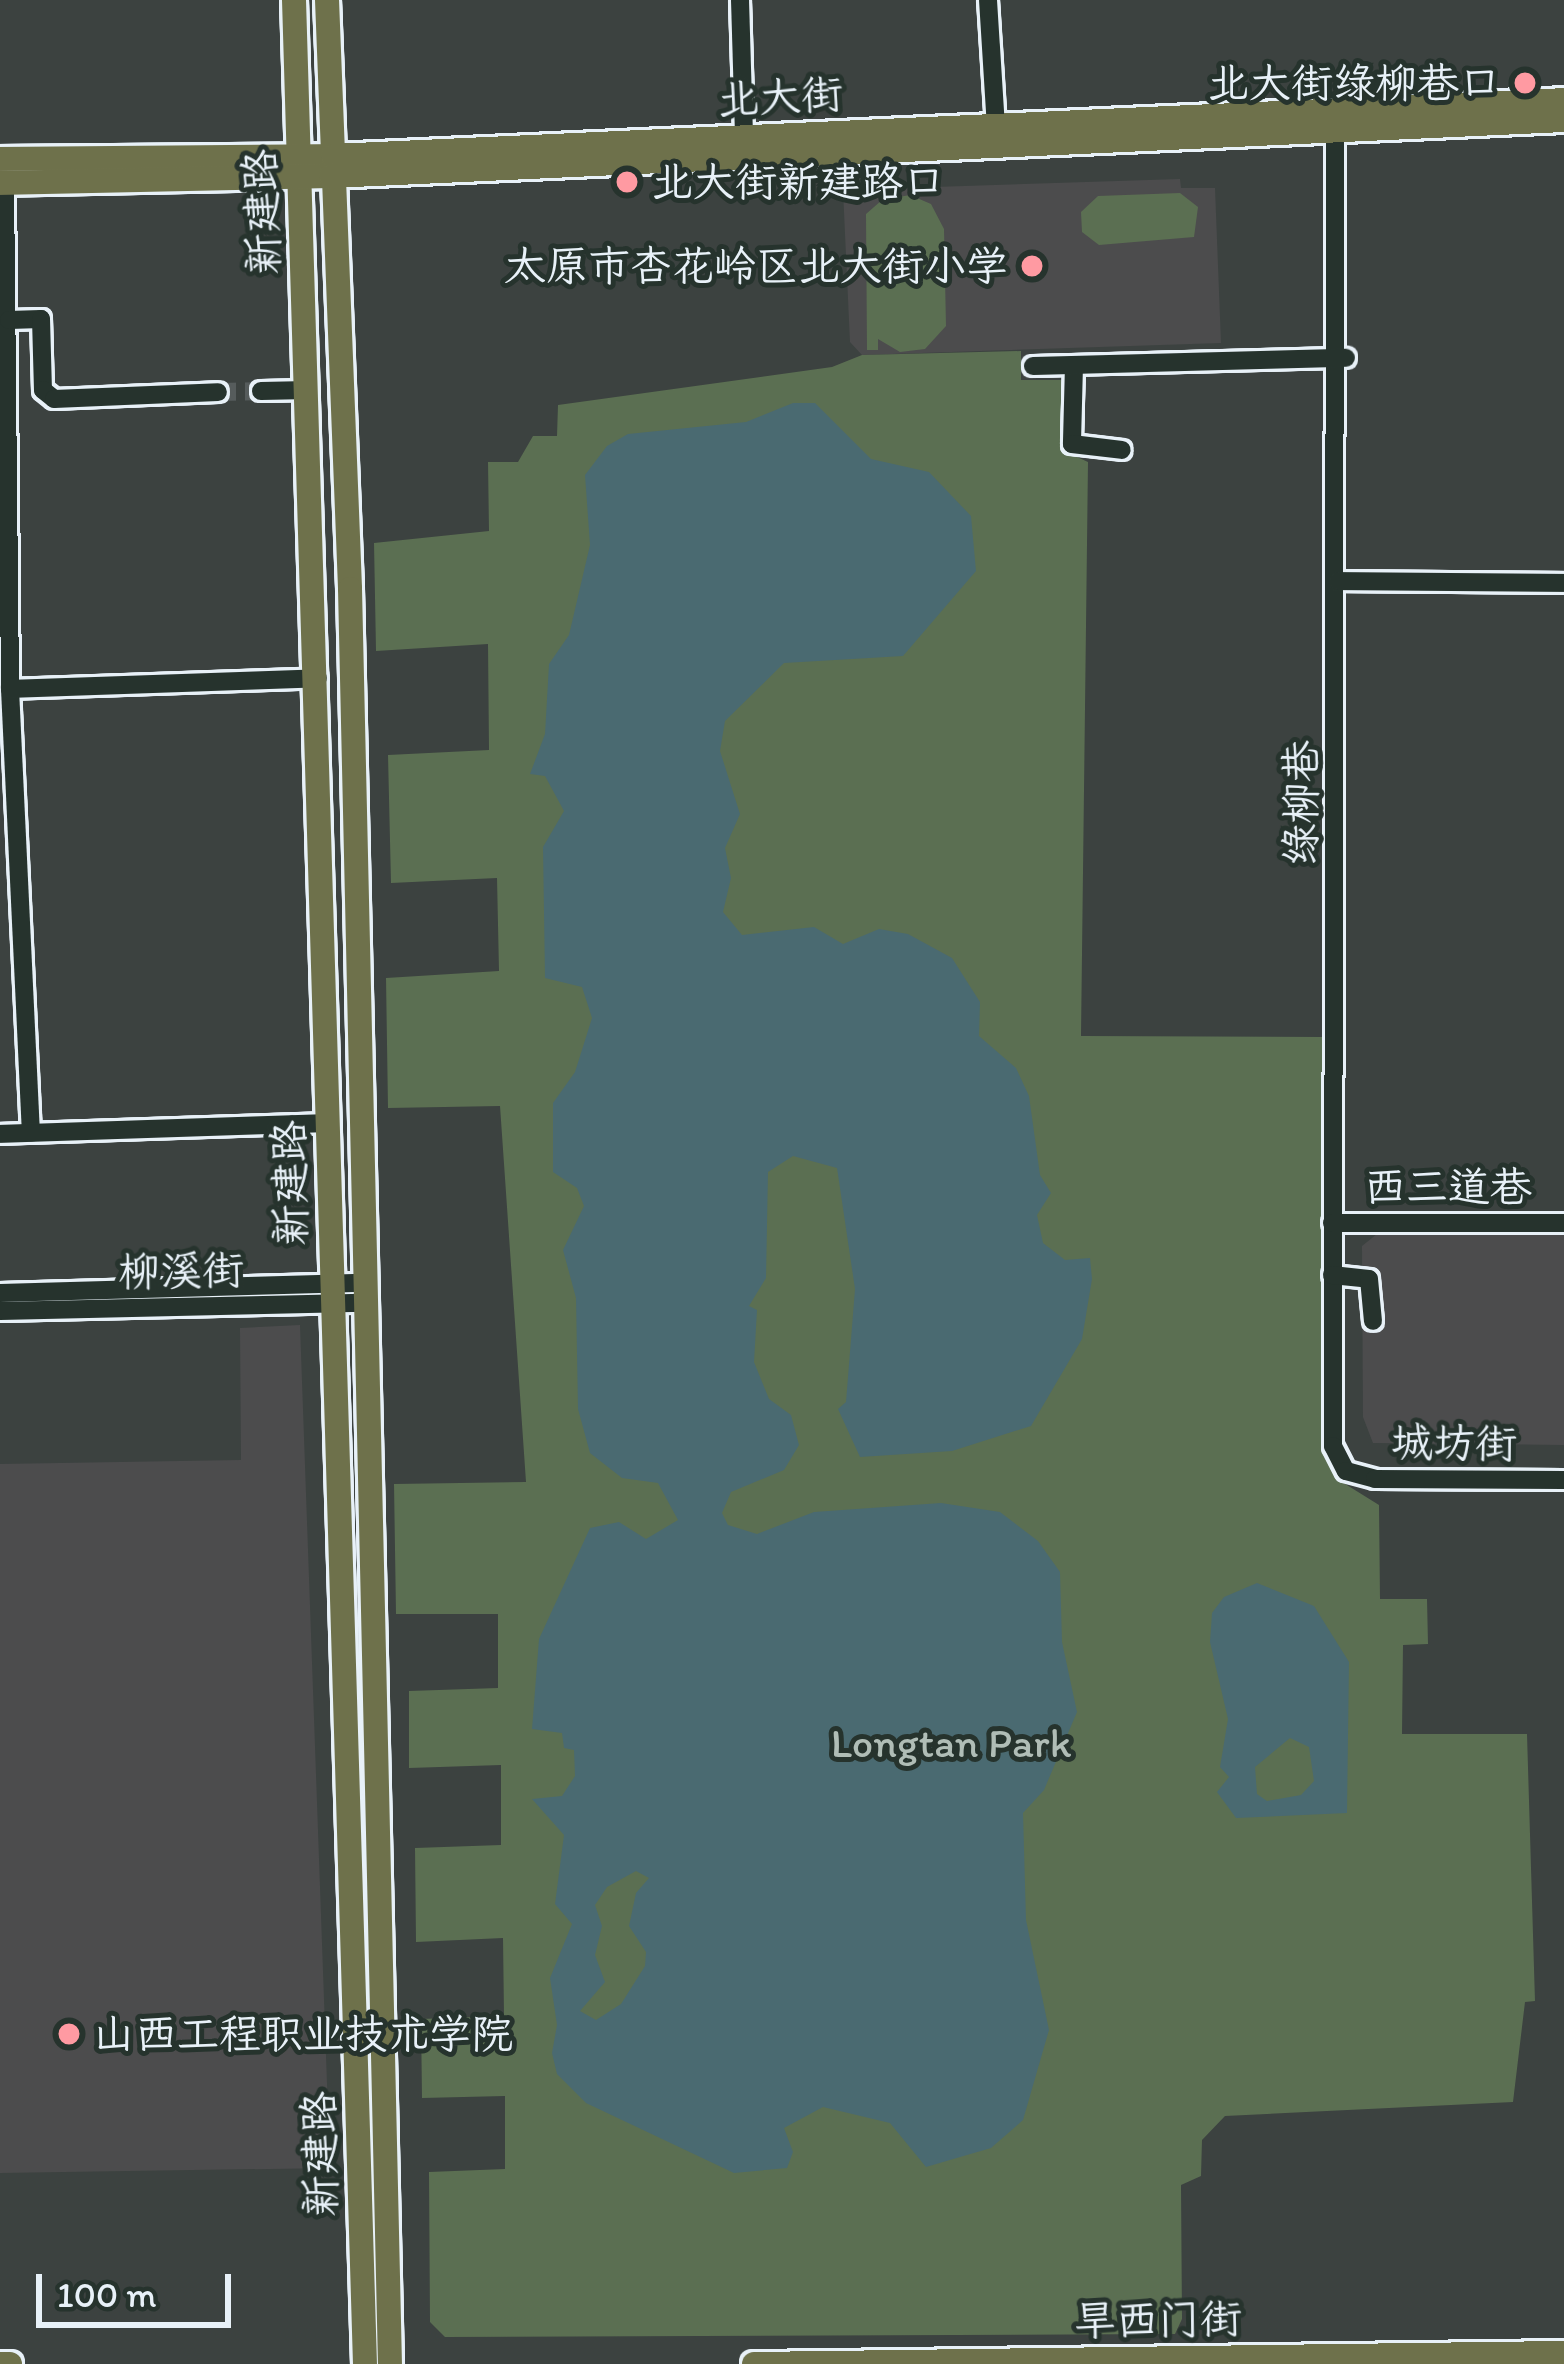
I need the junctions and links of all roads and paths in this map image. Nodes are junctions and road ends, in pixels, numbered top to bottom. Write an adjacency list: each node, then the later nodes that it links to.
1 (294, 0): 10 (main road, 新建路)
2 (327, 0): 11 (main road, 新建路)
3 (740, 0): 9 (street)
4 (988, 0): 7 (street)
5 (1564, 100): 7 (main road, 北大街)
6 (1564, 120): 8 (main road)
7 (996, 127): 9 (main road, 北大街)
8 (1340, 131): 11 (main road); 14 (street, 绿柳巷)
9 (744, 138): 11 (main road, 北大街)
10 (299, 166): 11 (main road, 北大街); 12 (main road, 北大街); 17 (main road, 新建路)
11 (332, 166): 33 (main road, 新建路)
12 (2, 175): 13 (street)
13 (9, 320): 19 (street); 24 (street)
14 (1342, 358): 15 (street); 21 (street, 绿柳巷)
15 (1074, 365): 16 (street); 20 (street)
16 (1033, 366)
17 (308, 390): 18 (street); 23 (main road, 新建路)
18 (261, 391)
19 (218, 392)
20 (1122, 450)
21 (1342, 579): 22 (street); 28 (street, 绿柳巷)
22 (1564, 581)
23 (318, 678): 24 (street); 25 (main road, 新建路)
24 (10, 689): 26 (street)
25 (327, 1123): 26 (street); 32 (main road, 新建路)
26 (31, 1133): 27 (street)
27 (0, 1134)
28 (1337, 1220): 29 (street, 西三道巷); 30 (street, 绿柳巷)
29 (1564, 1220)
30 (1337, 1275): 35 (street); 36 (street, 绿柳巷)
31 (0, 1293): 32 (street, 柳溪街)
32 (331, 1293): 33 (street, 柳溪街); 34 (street, 柳溪街); 42 (main road, 新建路)
33 (363, 1293): 43 (main road, 新建路)
34 (0, 1312)
35 (1373, 1321)
36 (1347, 1466): 37 (street, 城坊街)
37 (1564, 1477)
38 (1564, 2354): 39 (main road, 旱西门街)
39 (977, 2362): 44 (main road, 旱西门街)
40 (0, 2364): 41 (main road)
41 (10, 2364)
42 (365, 2364)
43 (390, 2364)
44 (754, 2364)

